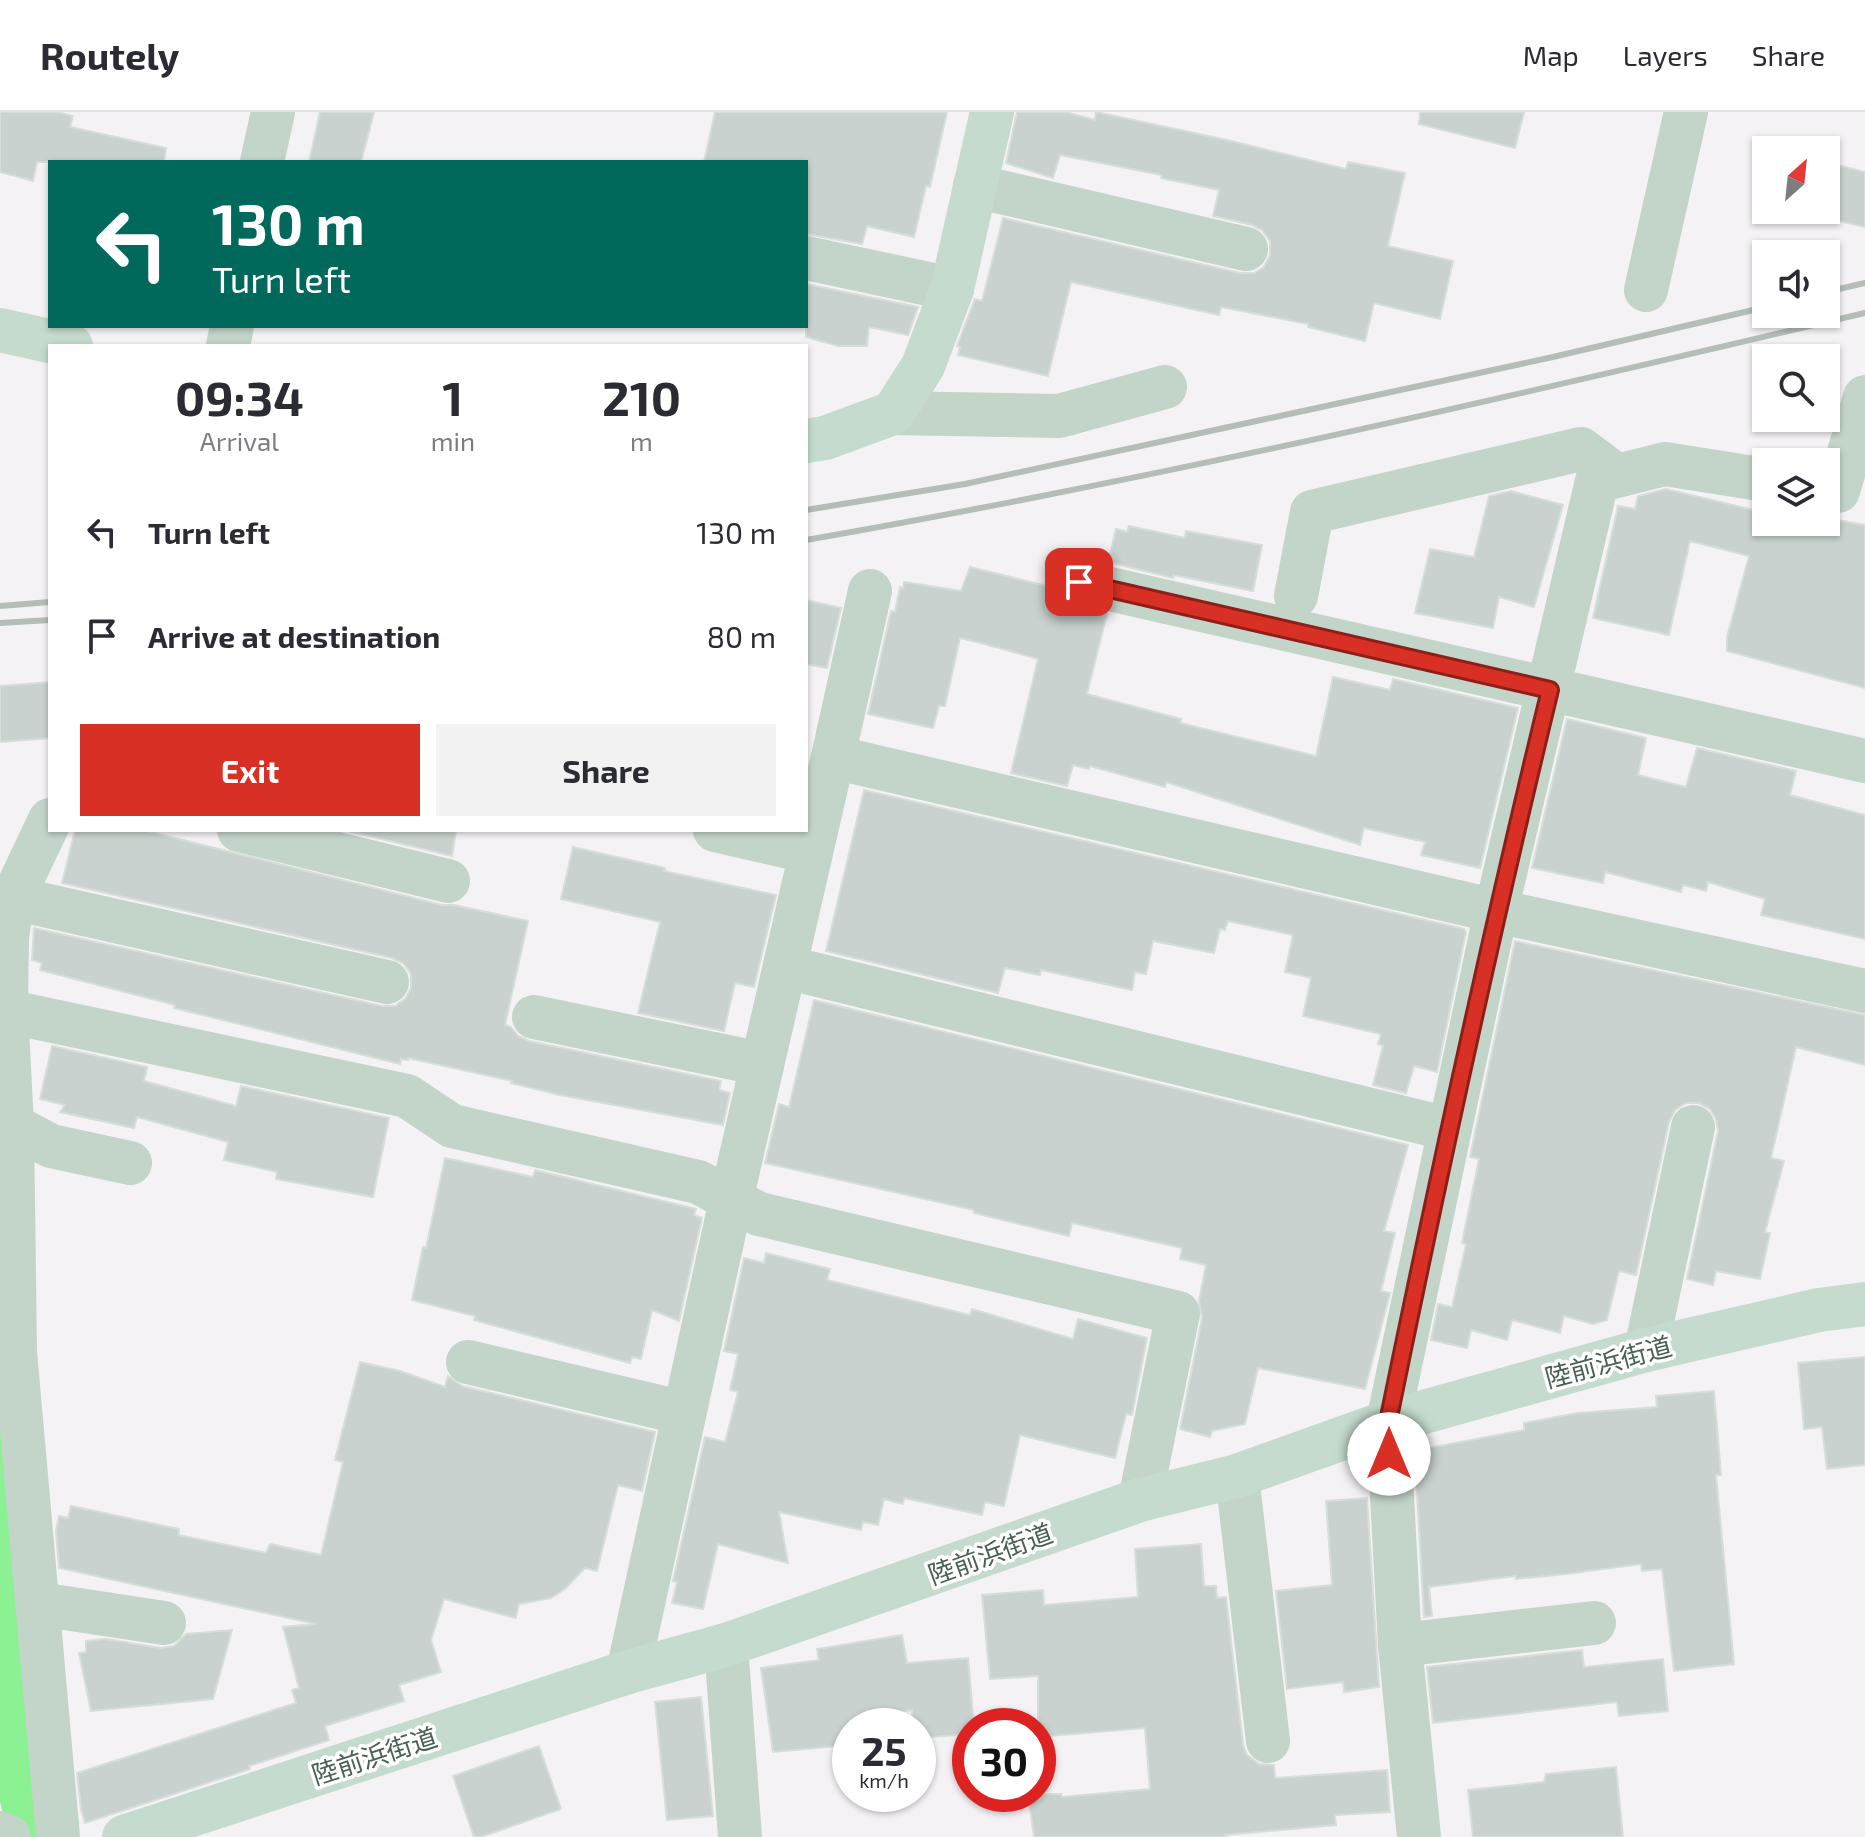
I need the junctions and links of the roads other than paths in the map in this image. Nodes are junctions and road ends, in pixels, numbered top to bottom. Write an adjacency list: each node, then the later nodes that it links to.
1 (273, 112): 4 (street)
2 (992, 112): 5 (street)
3 (1686, 112): 9 (street)
4 (262, 160)
5 (975, 186): 6 (street); 8 (street)
6 (1246, 249)
7 (808, 258): 8 (street)
8 (952, 289): 14 (street)
9 (1646, 290)
10 (0, 330): 11 (street)
11 (62, 344)
12 (1165, 387): 14 (street)
13 (1865, 397): 18 (street)
14 (893, 413): 15 (street)
15 (808, 441)
16 (1617, 476): 17 (street); 21 (street); 22 (street)
17 (1752, 478)
18 (1843, 493)
19 (1079, 582): 22 (street)
20 (870, 591): 23 (street)
21 (1296, 596)
22 (1550, 690): 24 (street); 31 (street)
23 (826, 741): 28 (street); 31 (street)
24 (1865, 761)
25 (48, 824): 30 (street)
26 (247, 832): 29 (street)
27 (724, 832): 28 (street)
28 (811, 852): 32 (street)
29 (448, 881)
30 (13, 898): 33 (street); 35 (street)
31 (1496, 911): 34 (street); 40 (street)
32 (785, 967): 37 (street); 40 (street)
33 (387, 982)
34 (1865, 991)
35 (4, 995): 38 (street); 42 (street)
36 (534, 1017): 37 (street)
37 (762, 1064): 42 (street)
38 (12, 1125): 41 (street); 44 (street)
39 (1693, 1127): 45 (street)
40 (1449, 1129): 48 (street)
41 (130, 1163)
42 (731, 1200): 47 (street); 50 (street)
43 (1865, 1304): 45 (street, 陸前浜街道)
44 (8, 1349): 51 (street)
45 (1646, 1350): 48 (street, 陸前浜街道)
46 (468, 1362): 47 (street)
47 (684, 1413): 56 (street)
48 (1388, 1422): 49 (street, 陸前浜街道); 55 (street)
49 (1237, 1476): 50 (street, 陸前浜街道); 57 (street)
50 (1140, 1500): 54 (street, 陸前浜街道)
51 (39, 1604): 52 (street); 60 (street)
52 (164, 1623)
53 (1594, 1623): 55 (street)
54 (726, 1645): 56 (street, 陸前浜街道); 62 (street)
55 (1400, 1645): 63 (street)
56 (628, 1672): 61 (street, 陸前浜街道)
57 (1268, 1741)
58 (0, 1833): 59 (street)
59 (9, 1837)
60 (58, 1837)
61 (124, 1837)
62 (740, 1837)
63 (1419, 1837)

